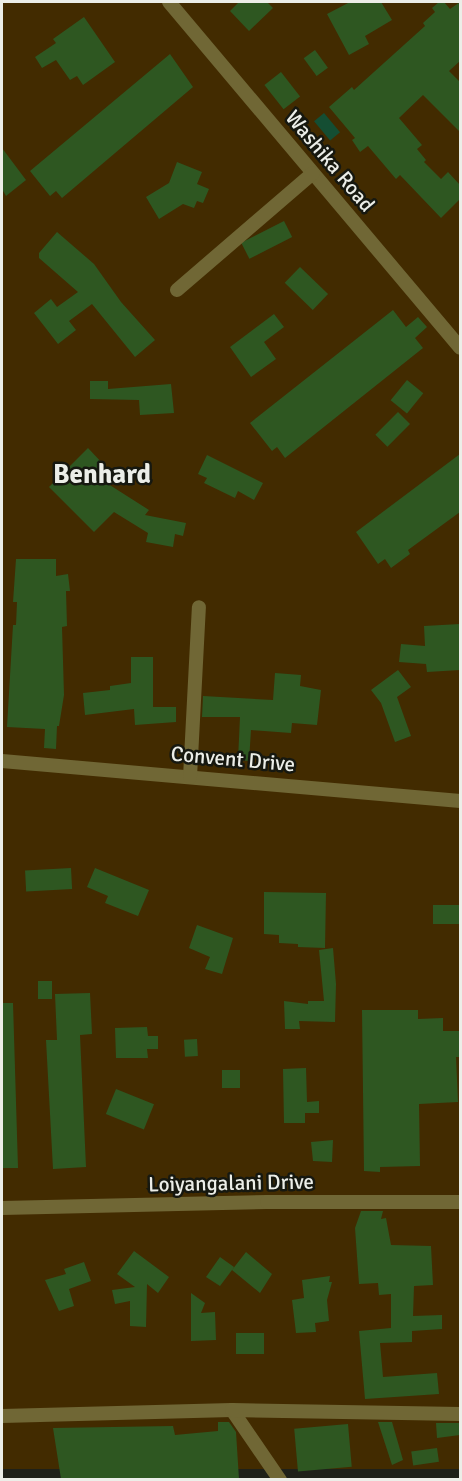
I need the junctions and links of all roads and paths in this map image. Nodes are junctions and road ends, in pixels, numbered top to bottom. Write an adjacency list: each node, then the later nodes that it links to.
1 (169, 2): 2 (street, Washika Road)
2 (313, 173): 3 (street); 4 (street, Washika Road)
3 (177, 290)
4 (460, 348)
5 (199, 608): 7 (street)
6 (2, 762): 7 (street, Convent Drive)
7 (190, 777): 8 (street, Convent Drive)
8 (460, 801)
9 (460, 1202): 10 (street, Loiyangalani Drive)
10 (2, 1208)
11 (232, 1410): 12 (street); 13 (street); 14 (street)
12 (460, 1414)
13 (2, 1416)
14 (280, 1479)

